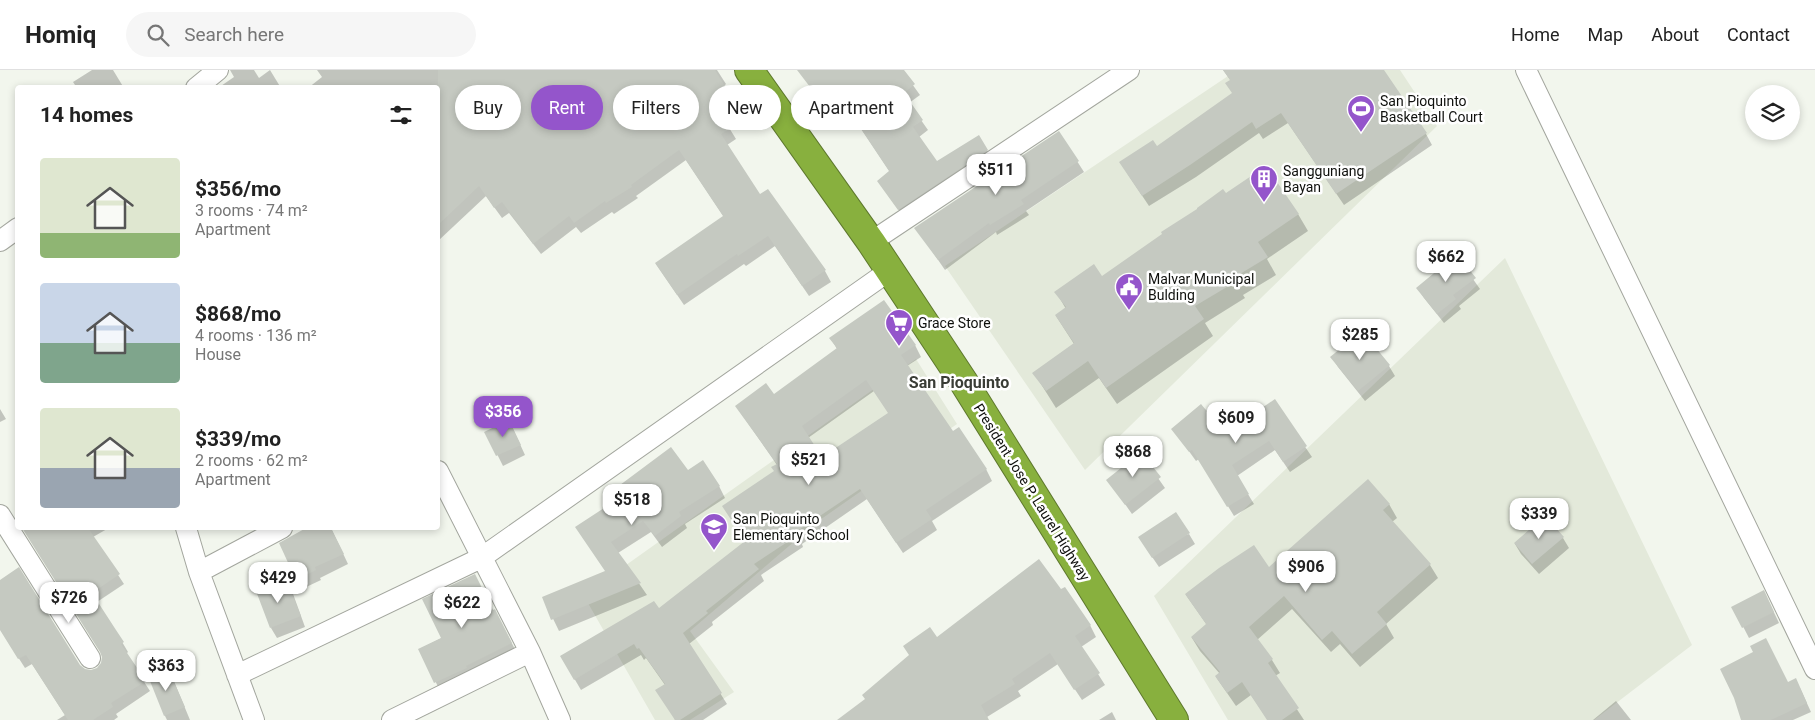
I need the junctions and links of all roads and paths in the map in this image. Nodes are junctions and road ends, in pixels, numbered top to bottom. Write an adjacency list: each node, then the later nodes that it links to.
1 (218, 70): 5 (street)
2 (749, 70): 6 (highway, President Jose P. Laurel Highway)
3 (1129, 70): 6 (street)
4 (1526, 70): 16 (street)
5 (200, 85)
6 (871, 242): 7 (highway, President Jose P. Laurel Highway)
7 (889, 271): 12 (street); 21 (highway, President Jose P. Laurel Highway)
8 (440, 475): 12 (street)
9 (0, 515): 15 (street)
10 (185, 530): 13 (street)
11 (278, 530): 13 (street)
12 (481, 558): 14 (street); 17 (street)
13 (199, 572): 17 (street)
14 (530, 652): 19 (street); 20 (street)
15 (90, 658)
16 (1815, 669)
17 (237, 675): 18 (street)
18 (254, 720)
19 (392, 720)
20 (560, 720)
21 (1174, 720)

